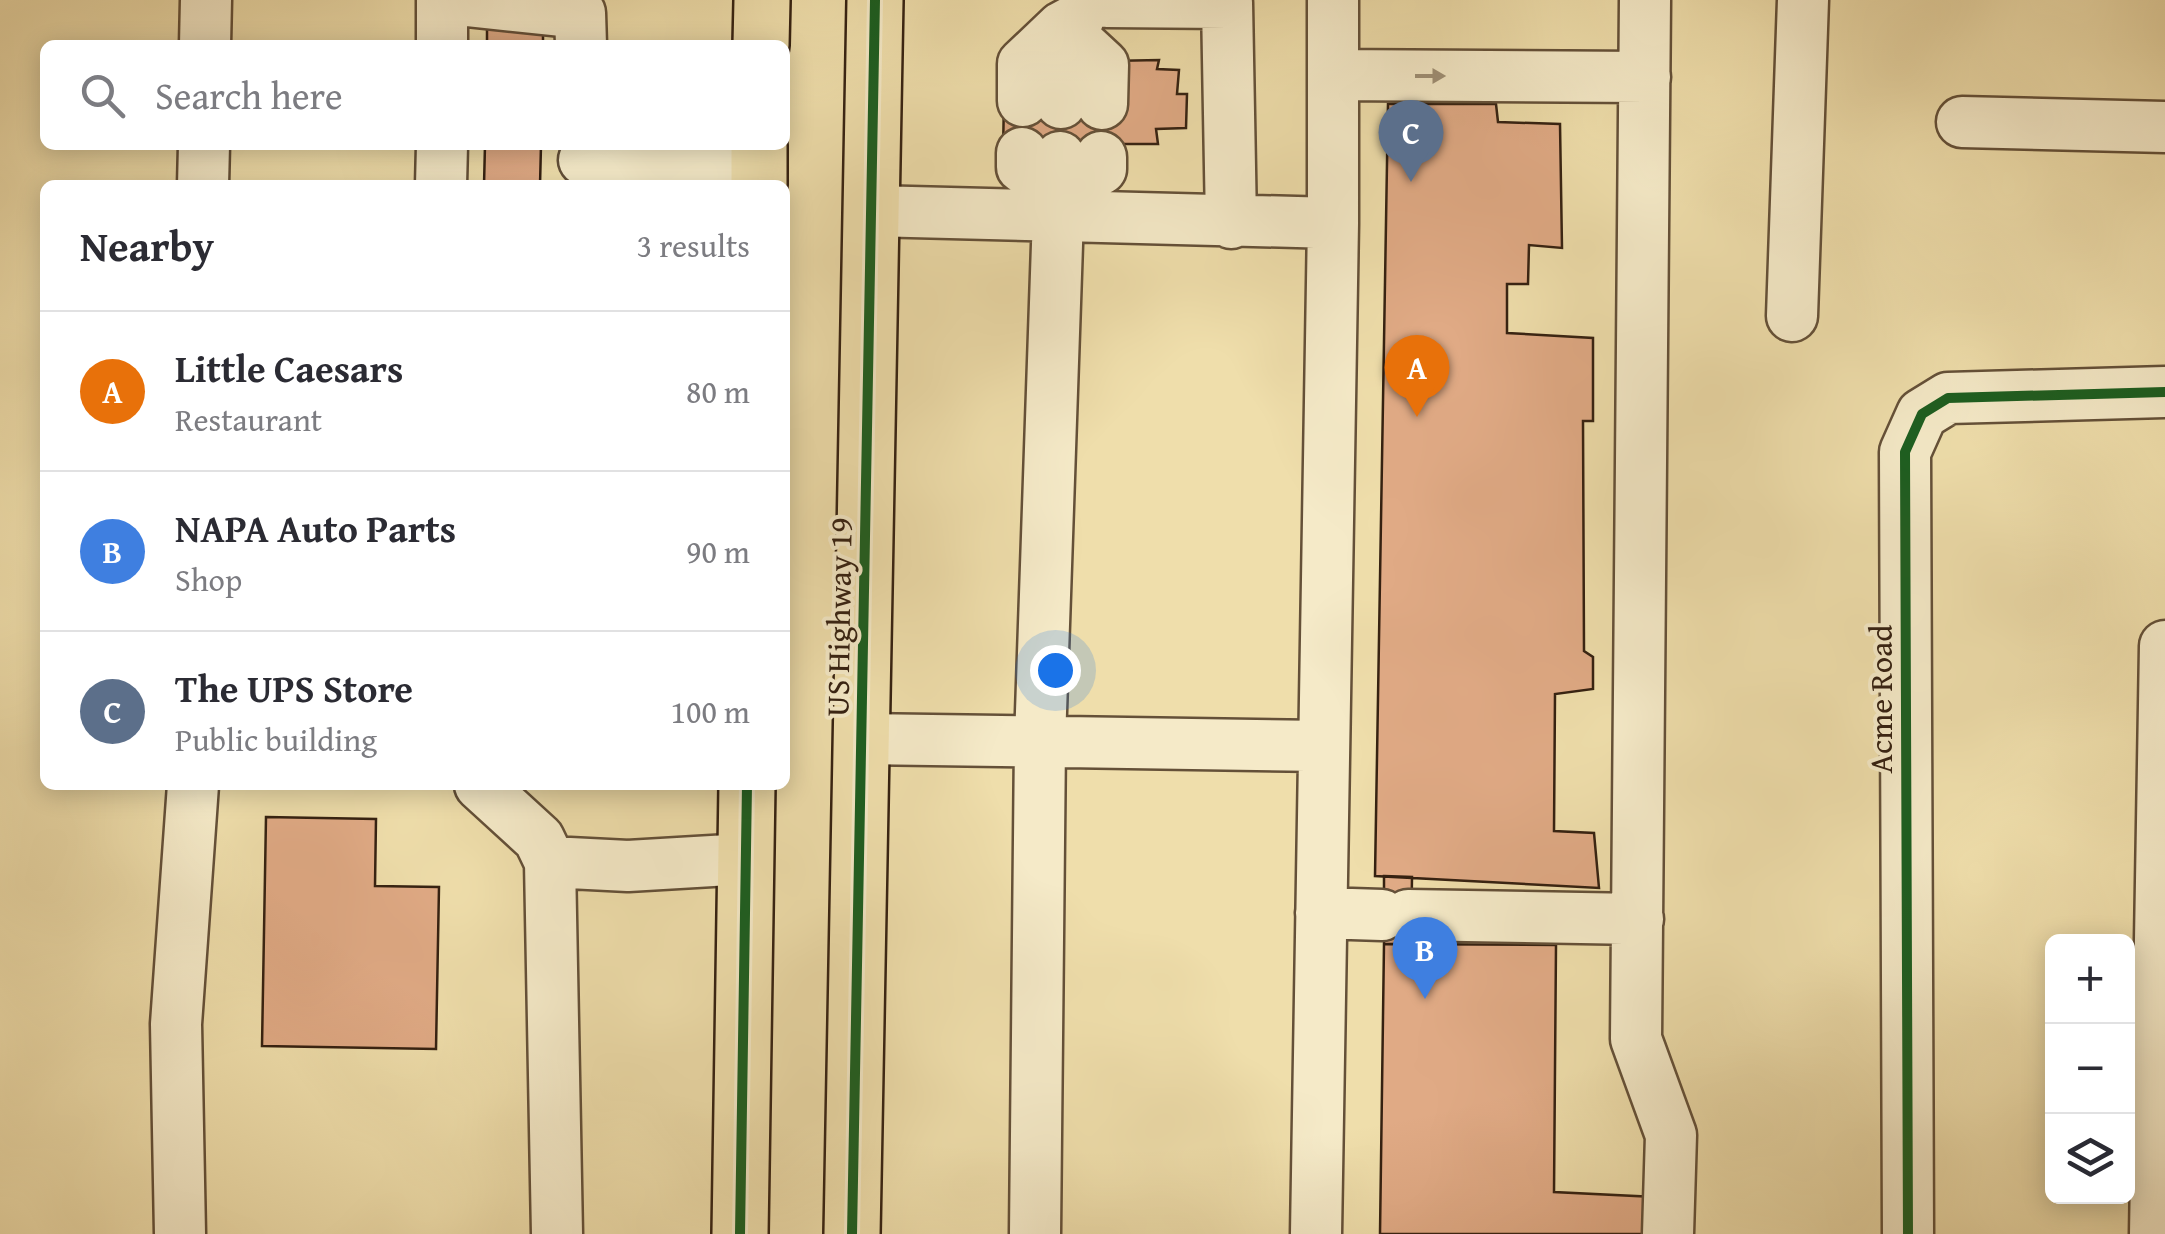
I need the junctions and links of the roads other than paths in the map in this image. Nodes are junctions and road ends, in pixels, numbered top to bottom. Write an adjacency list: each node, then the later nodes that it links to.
1 (206, 0): 10 (street)
2 (442, 0): 11 (street)
3 (457, 0): 12 (street)
4 (762, 0): 13 (highway)
5 (876, 0): 26 (highway, US Highway 19)
6 (1333, 0): 14 (street)
7 (1646, 0): 15 (street)
8 (1803, 0): 29 (street)
9 (1108, 1): 16 (street); 27 (street)
10 (206, 40)
11 (442, 40)
12 (580, 40)
13 (761, 40)
14 (1333, 75): 15 (street, one-way to 15); 28 (street)
15 (1645, 77): 42 (street)
16 (1062, 103)
17 (1962, 122): 18 (street)
18 (2165, 127)
19 (204, 150): 24 (street)
20 (442, 150): 25 (street)
21 (759, 162): 22 (street)
22 (584, 163)
23 (1060, 175): 26 (street); 27 (street); 33 (street)
24 (204, 180)
25 (441, 180)
26 (872, 211): 32 (highway, US Highway 19)
27 (1232, 222): 28 (street)
28 (1333, 223): 34 (street)
29 (1792, 316)
30 (2165, 392): 50 (street, Acme Road)
31 (2165, 646): 51 (street)
32 (862, 740): 33 (street); 46 (highway, US Highway 19)
33 (1040, 741): 34 (street); 47 (street)
34 (1324, 746): 41 (street)
35 (192, 790): 43 (street)
36 (485, 790): 39 (street)
37 (539, 790): 39 (street)
38 (747, 790): 40 (highway)
39 (544, 851): 40 (street); 44 (street)
40 (746, 859): 45 (highway)
41 (1321, 914): 42 (street); 48 (street)
42 (1638, 918): 49 (street)
43 (180, 1234)
44 (557, 1234)
45 (740, 1234)
46 (852, 1234)
47 (1034, 1234)
48 (1316, 1234)
49 (1668, 1234)
50 (1908, 1234)
51 (2155, 1234)

